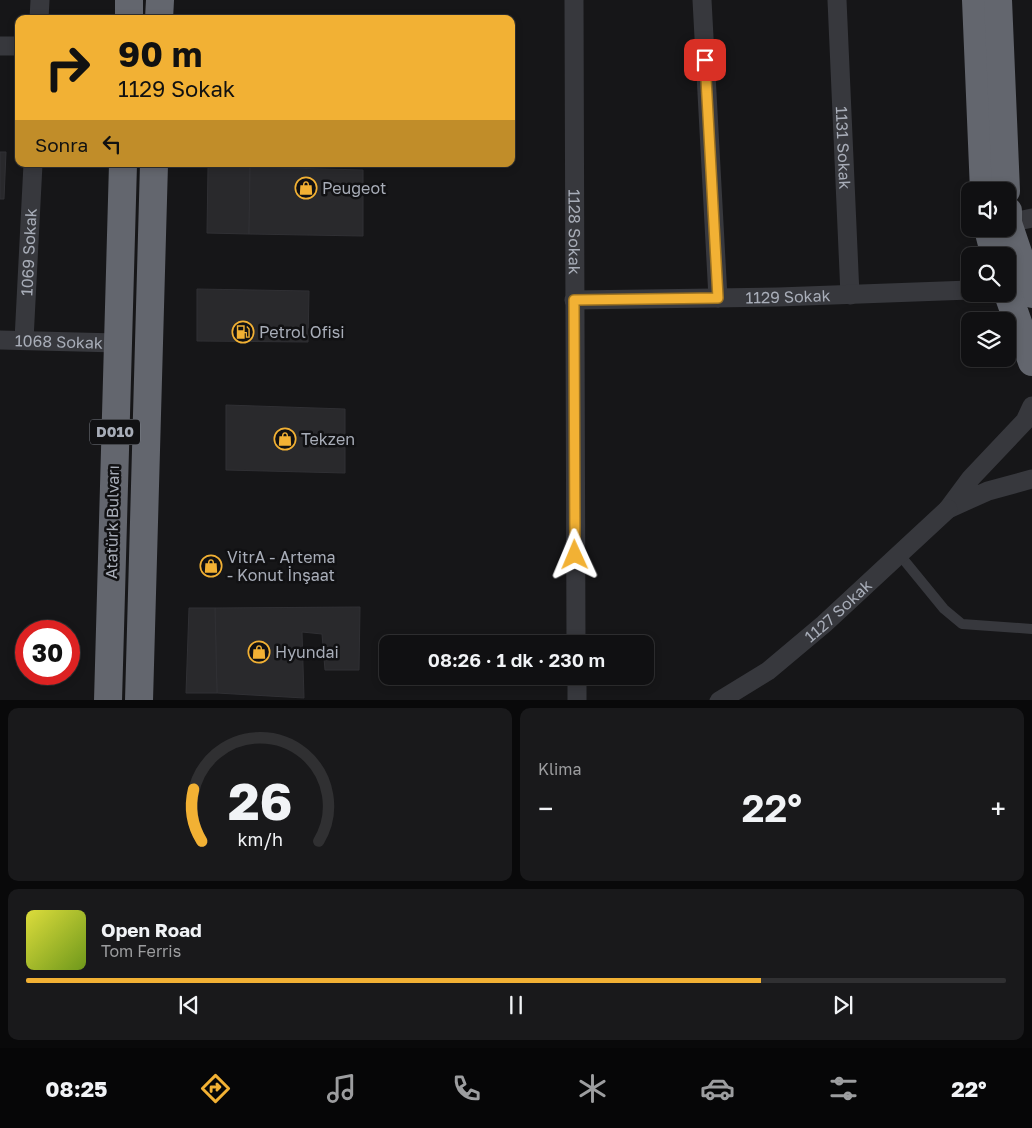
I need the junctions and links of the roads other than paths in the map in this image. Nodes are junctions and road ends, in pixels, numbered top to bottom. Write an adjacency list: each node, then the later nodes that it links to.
1 (40, 0): 9 (street)
2 (129, 0): 10 (highway)
3 (160, 0): 11 (highway)
4 (574, 0): 24 (street, 1128 Sokak)
5 (702, 0): 23 (street)
6 (837, 0): 22 (street, 1131 Sokak)
7 (976, 0): 17 (highway)
8 (998, 0): 18 (highway)
9 (39, 15)
10 (129, 15)
11 (159, 15)
12 (0, 46): 13 (street)
13 (15, 46)
14 (33, 167): 27 (street, 1069 Sokak)
15 (123, 167): 28 (highway, Atatürk Bulvarı / D010)
16 (154, 167): 38 (highway, Atatürk Bulvarı / D010)
17 (984, 182)
18 (1006, 182)
19 (1014, 237): 21 (highway)
20 (961, 290): 22 (street, 1129 Sokak)
21 (1032, 294)
22 (850, 295): 23 (street, 1129 Sokak)
23 (718, 298): 24 (street, 1129 Sokak)
24 (574, 300): 35 (street, 1128 Sokak)
25 (1011, 302): 29 (highway)
26 (0, 340): 27 (street, 1068 Sokak)
27 (24, 340): 28 (street, 1068 Sokak)
28 (116, 343): 37 (highway, Atatürk Bulvarı / D010)
29 (1032, 362)
30 (1032, 406): 32 (street, 1127 Sokak)
31 (1032, 479): 32 (street, 1127 Sokak)
32 (948, 509): 33 (street, 1127 Sokak)
33 (900, 554): 34 (lane); 40 (street, 1127 Sokak)
34 (1032, 629)
35 (576, 635)
36 (577, 685): 39 (street)
37 (108, 700)
38 (139, 700)
39 (577, 700)
40 (719, 700)

